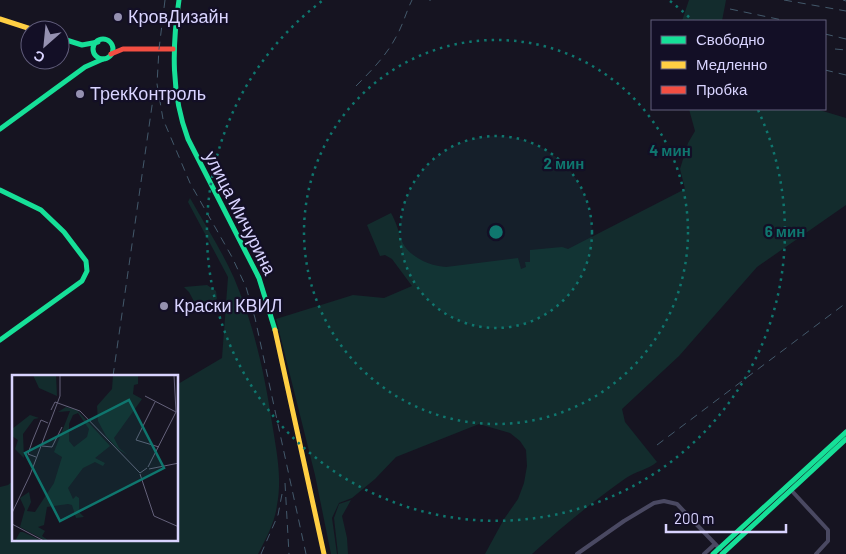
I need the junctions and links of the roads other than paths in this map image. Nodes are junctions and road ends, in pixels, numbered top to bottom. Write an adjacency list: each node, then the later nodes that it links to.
1 (178, 0): 9 (main road, улица Мичурина)
2 (0, 19): 3 (main road)
3 (20, 25)
4 (70, 42): 7 (main road)
5 (98, 42): 6 (main road); 7 (main road); 10 (main road)
6 (113, 44): 8 (main road); 11 (main road)
7 (82, 46): 10 (main road)
8 (123, 49): 9 (main road); 11 (main road)
9 (173, 50): 21 (main road, улица Мичурина)
10 (94, 54): 12 (main road); 13 (main road)
11 (111, 54): 12 (main road)
12 (103, 59): 13 (main road)
13 (89, 64): 14 (main road)
14 (0, 129)
15 (0, 190): 16 (main road)
16 (0, 340)
17 (846, 432): 19 (main road)
18 (846, 439): 19 (main road)
19 (789, 488): 20 (main road); 25 (street)
20 (720, 550): 22 (street); 23 (street); 24 (main road)
21 (324, 554)
22 (577, 554)
23 (704, 554)
24 (713, 554)
25 (816, 554)

